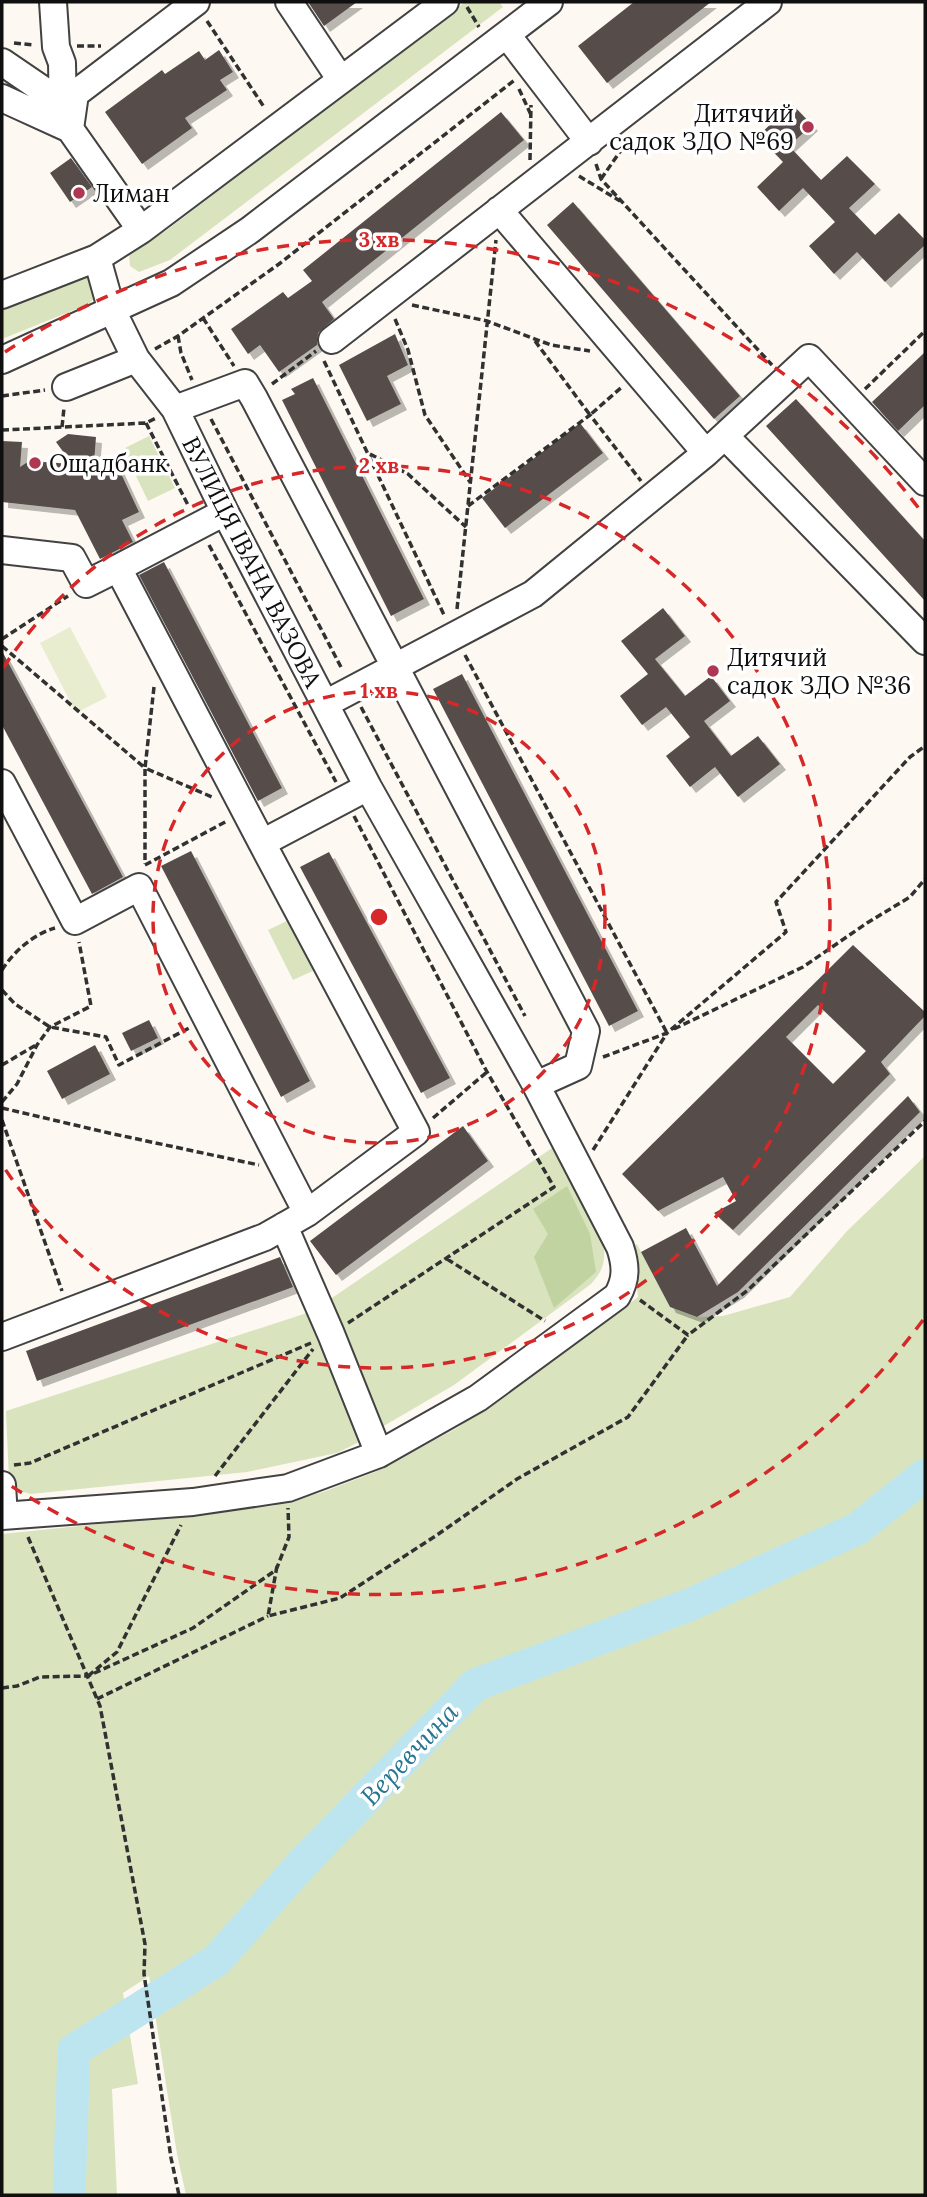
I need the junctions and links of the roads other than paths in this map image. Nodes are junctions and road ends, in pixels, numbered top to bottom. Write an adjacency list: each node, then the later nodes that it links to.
1 (53, 2): 11 (street)
2 (195, 2): 11 (street)
3 (289, 2): 9 (street)
4 (445, 2): 9 (street)
5 (549, 2): 7 (street)
6 (768, 2): 12 (street)
7 (499, 41): 12 (street); 17 (street)
8 (2, 62): 11 (street)
9 (341, 80): 14 (street)
10 (2, 98): 11 (street)
11 (66, 123): 14 (street)
12 (589, 142): 13 (street)
13 (499, 209): 18 (street); 23 (street)
14 (141, 230): 15 (street)
15 (97, 258): 16 (street); 17 (street, ВУЛИЦЯ ІВАНА ВАЗОВА)
16 (2, 295)
17 (111, 308): 19 (street, ВУЛИЦЯ ІВАНА ВАЗОВА); 20 (street)
18 (332, 340)
19 (136, 359): 21 (street); 22 (street, ВУЛИЦЯ ІВАНА ВАЗОВА)
20 (2, 360)
21 (66, 387)
22 (175, 409): 25 (street, ВУЛИЦЯ ІВАНА ВАЗОВА); 29 (street)
23 (715, 445): 24 (street); 28 (street); 29 (street)
24 (920, 466)
25 (225, 512): 27 (street); 30 (street, ВУЛИЦЯ ІВАНА ВАЗОВА)
26 (2, 550): 27 (street)
27 (118, 568): 33 (street)
28 (925, 642)
29 (395, 666): 30 (street); 34 (street)
30 (324, 704): 32 (street, ВУЛИЦЯ ІВАНА ВАЗОВА)
31 (2, 783): 35 (street)
32 (357, 793): 33 (street); 34 (street, ВУЛИЦЯ ІВАНА ВАЗОВА)
33 (262, 843): 35 (street)
34 (536, 1085): 38 (street, ВУЛИЦЯ ІВАНА ВАЗОВА)
35 (307, 1213): 36 (street)
36 (284, 1226): 37 (street); 38 (street)
37 (2, 1338)
38 (379, 1454): 40 (street)
39 (2, 1485): 40 (street)
40 (10, 1515)

